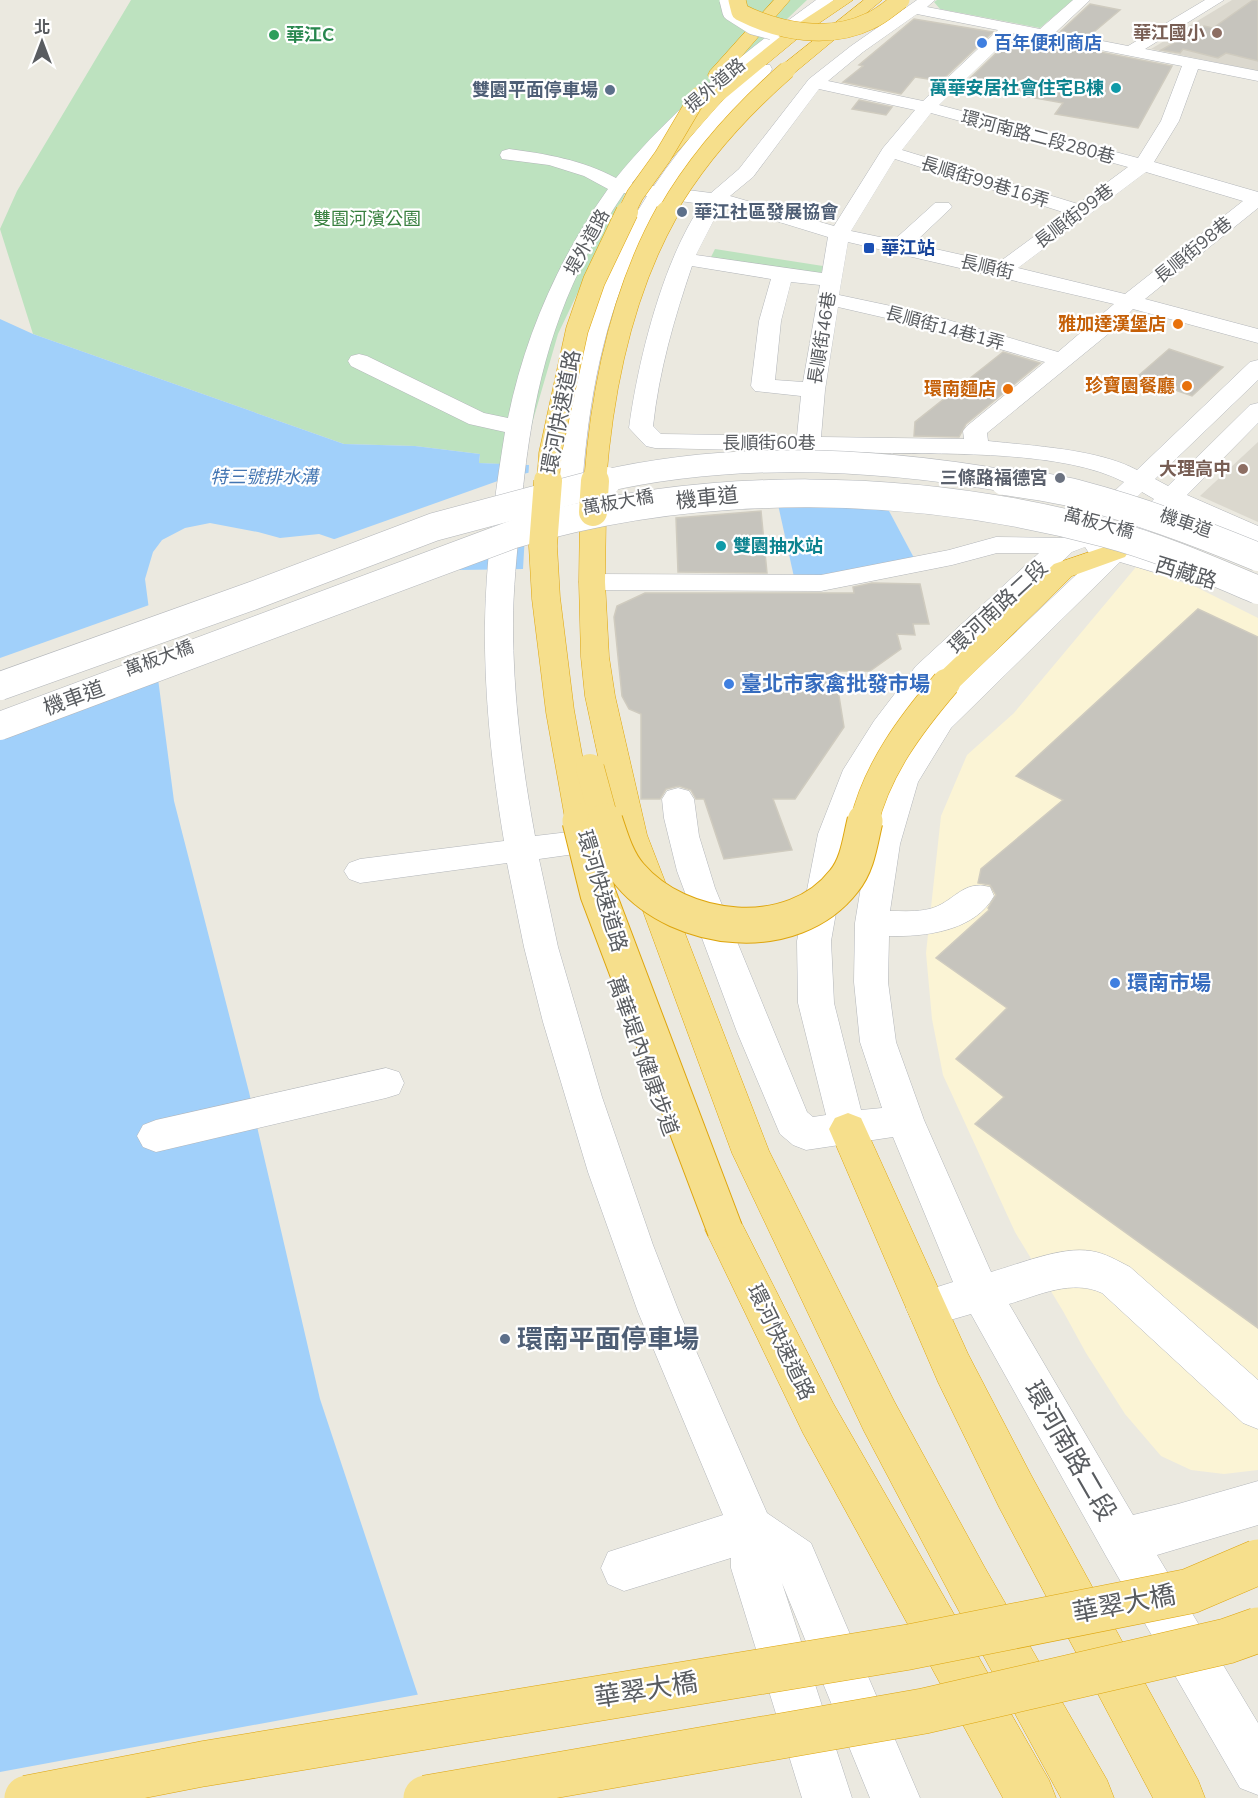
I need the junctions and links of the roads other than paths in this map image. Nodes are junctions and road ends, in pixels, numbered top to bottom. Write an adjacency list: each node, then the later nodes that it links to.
1 (728, 0): 9 (street, bridge)
2 (736, 0): 9 (highway, bridge)
3 (782, 0): 22 (highway, bridge)
4 (826, 0): 24 (street, 提外道路)
5 (845, 0): 22 (highway, 環河快速道路, bridge)
6 (874, 0): 48 (highway, 環河快速道路, bridge)
7 (1082, 0): 13 (street)
8 (1216, 0): 15 (street)
9 (914, 2): 11 (street); 18 (street, 長順街60巷)
10 (1000, 7): 11 (street)
11 (982, 22): 12 (street)
12 (1011, 27): 13 (street); 19 (street)
13 (1044, 34): 15 (street)
14 (801, 38): 25 (street)
15 (1132, 50): 16 (street)
16 (1192, 63): 17 (street); 23 (street, 長順街99巷)
17 (1258, 76)
18 (815, 83): 19 (street, 環河南路二段280巷); 26 (street, 長順街60巷)
19 (927, 107): 20 (street); 23 (street, 環河南路二段280巷)
20 (890, 152): 29 (street, 長順街99巷16弄); 30 (street)
21 (509, 155): 24 (street)
22 (663, 156): 57 (highway, 環河快速道路, bridge)
23 (1143, 165): 27 (street, 環河南路二段280巷); 29 (street, 長順街99巷)
24 (619, 187): 25 (street, 堤外道路); 43 (street, 堤外道路)
25 (658, 192): 26 (street, 堤外道路); 48 (street)
26 (716, 199): 30 (street, 長順街); 32 (street, 長順街60巷)
27 (1258, 199): 36 (street, 長順街98巷)
28 (942, 207): 31 (street)
29 (1080, 211): 33 (street, 長順街99巷)
30 (839, 234): 31 (street, 長順街); 35 (street, 長順街46巷)
31 (897, 247): 33 (street, 長順街)
32 (684, 259): 34 (street, 長順街14巷1弄); 44 (street, 長順街60巷)
33 (1001, 271): 36 (street, 長順街)
34 (783, 275): 35 (street, 長順街14巷1弄); 41 (street)
35 (830, 289): 38 (street, 長順街14巷1弄); 41 (street, 長順街46巷)
36 (1128, 302): 37 (street, 長順街); 38 (street, 長順街98巷)
37 (1258, 336)
38 (1061, 360): 45 (street, 長順街98巷)
39 (359, 362): 43 (street)
40 (1258, 367): 46 (street, 環河南路二段)
41 (813, 390): 44 (street, 長順街46巷)
42 (1258, 410): 47 (street, 環河南路二段)
43 (517, 427): 67 (street, 堤外道路, bridge)
44 (809, 443): 45 (street, 長順街60巷)
45 (976, 447): 46 (street, 長順街60巷)
46 (1141, 481): 47 (street); 50 (street, 環河南路二段)
47 (1170, 497): 49 (street); 51 (street, 環河南路二段)
48 (581, 509): 55 (highway, 環河快速道路)
49 (1258, 536)
50 (1070, 544): 51 (street, 西藏路); 55 (street, 西藏路); 63 (street, 環河南路二段)
51 (1116, 551): 57 (highway, bridge); 58 (street, 西藏路); 64 (street, 環河南路二段)
52 (1258, 552): 59 (street, 機車道, bridge)
53 (1258, 557): 60 (street, 萬板大橋, bridge)
54 (1258, 580): 61 (street, 萬板大橋, bridge)
55 (592, 582): 66 (highway, 環河快速道路)
56 (1258, 590): 62 (street, 機車道, bridge)
57 (546, 598): 90 (highway, 環河快速道路, bridge)
58 (1258, 602)
59 (0, 676)
60 (0, 686)
61 (0, 716)
62 (0, 726)
63 (858, 770): 64 (street); 73 (street, 環河南路二段)
64 (903, 782): 70 (street, 環河南路二段)
65 (678, 799): 73 (street)
66 (611, 838): 67 (street); 75 (street, 萬華堤內健康步道); 91 (highway, 環河快速道路)
67 (519, 850): 68 (street); 80 (street, 堤外道路)
68 (360, 871)
69 (978, 896): 70 (street)
70 (872, 923): 72 (street, 環河南路二段)
71 (386, 1083): 74 (street)
72 (905, 1120): 73 (street); 76 (street, 環河南路二段)
73 (848, 1129): 77 (highway)
74 (156, 1136)
75 (692, 1158)
76 (981, 1293): 77 (street); 78 (street); 81 (street, 環河南路二段)
77 (926, 1308): 92 (highway)
78 (1258, 1408)
79 (1258, 1503): 81 (street)
80 (751, 1529): 83 (street); 88 (street); 89 (street)
81 (1122, 1540): 85 (street, 環河南路二段)
82 (1258, 1562): 86 (highway, 華翠大橋, bridge)
83 (624, 1568)
84 (1258, 1630): 87 (highway, bridge)
85 (1258, 1770)
86 (27, 1798)
87 (426, 1798)
88 (827, 1798)
89 (895, 1798)
90 (1031, 1798)
91 (1089, 1798)
92 (1180, 1798)

